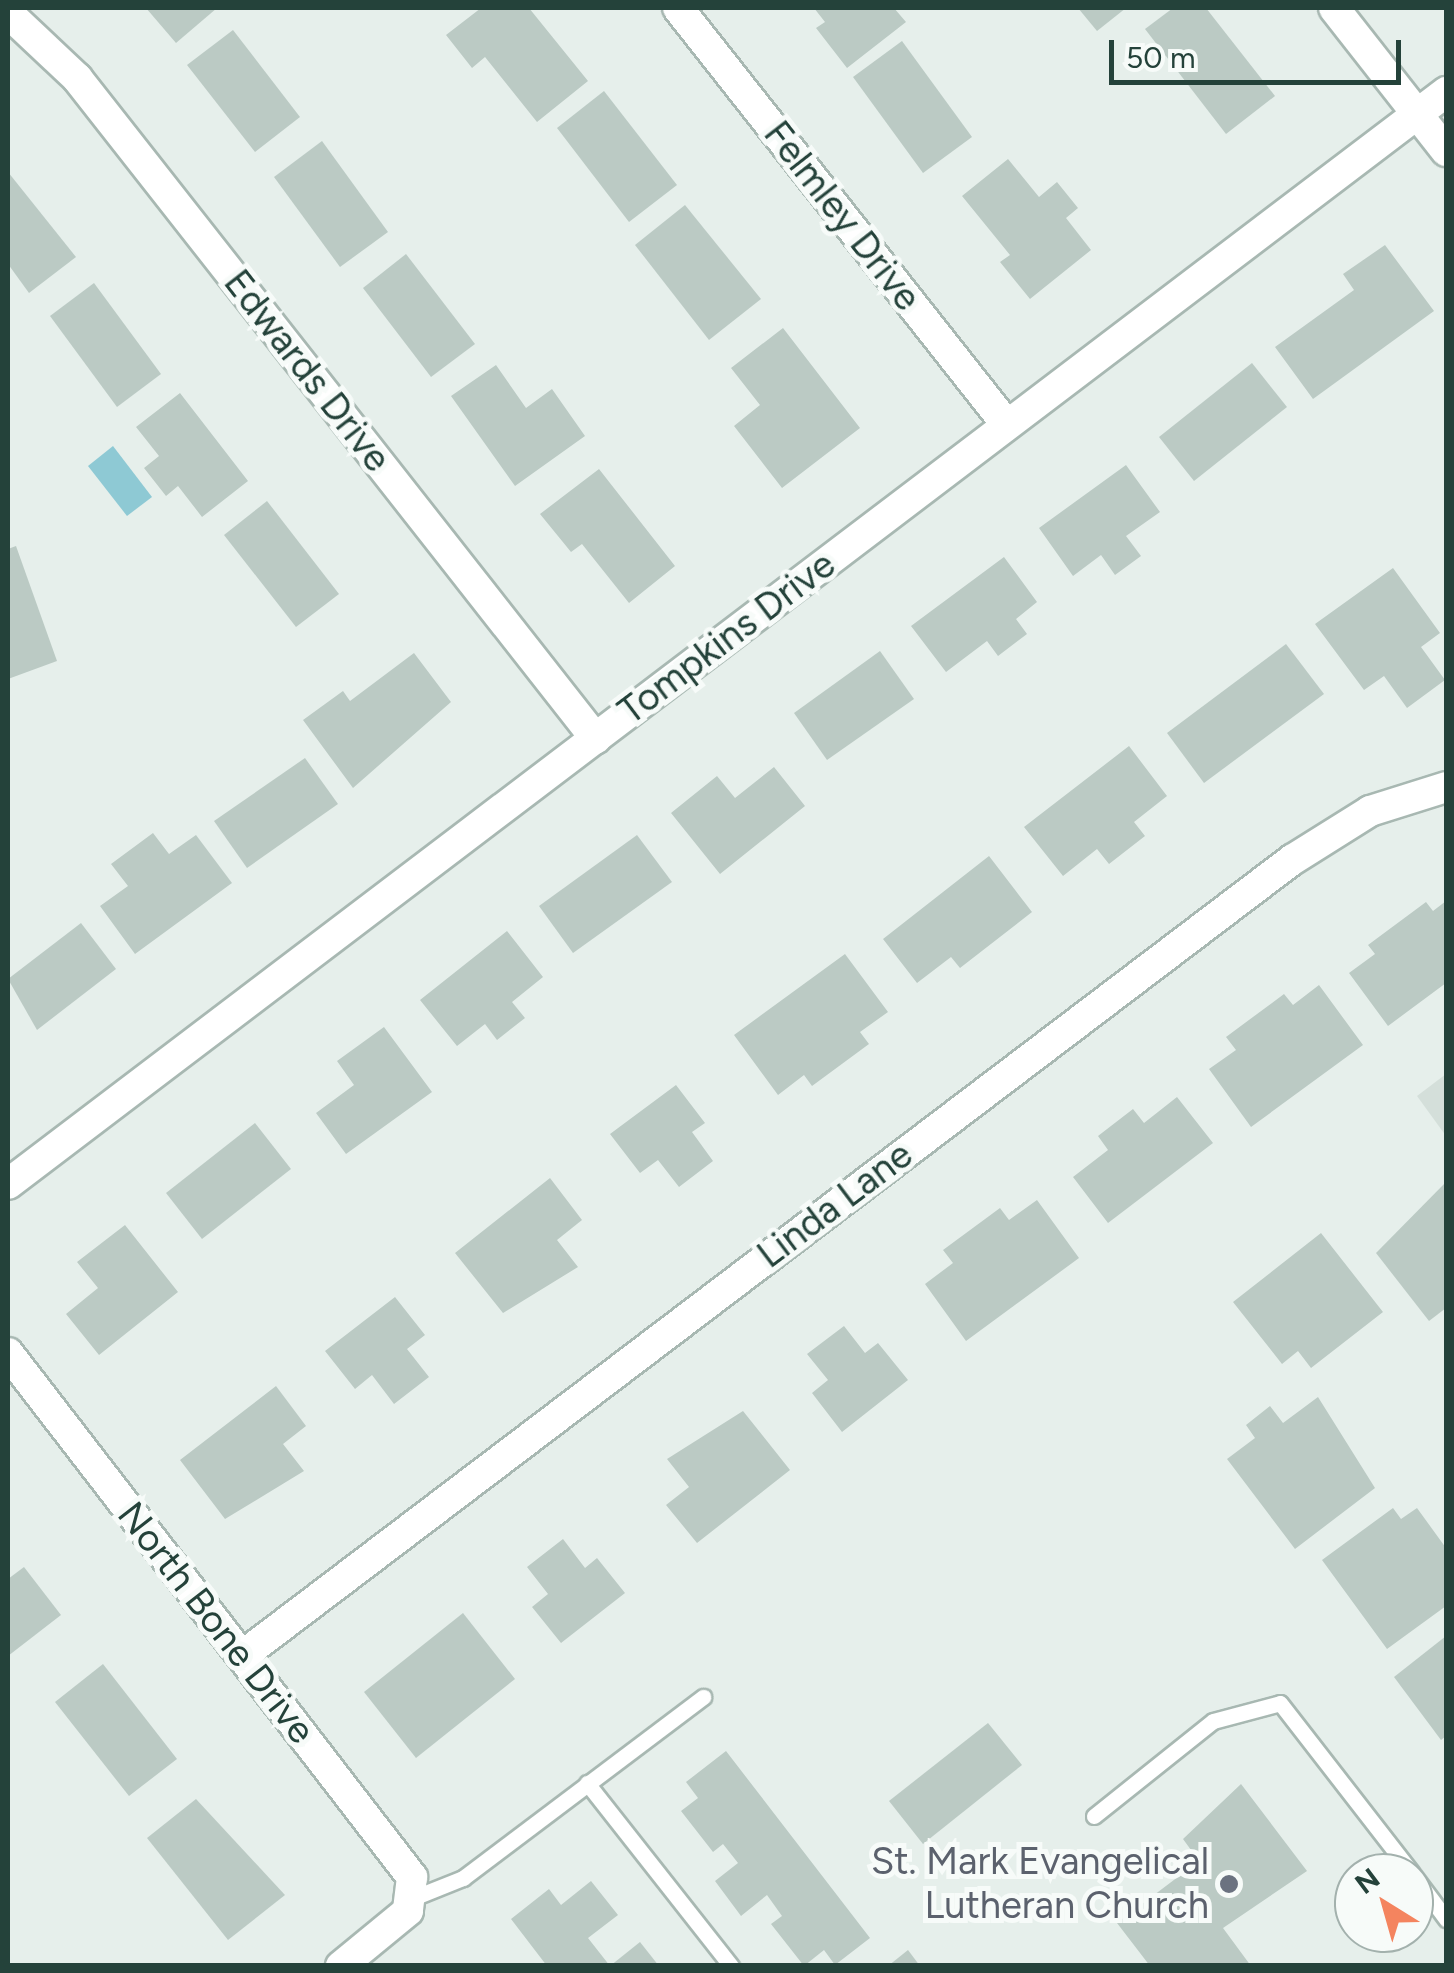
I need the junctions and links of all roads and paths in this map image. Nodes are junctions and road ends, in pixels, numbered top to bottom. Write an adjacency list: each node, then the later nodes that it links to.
1 (678, 8): 7 (street, Felmley Drive)
2 (1334, 8): 5 (street)
3 (8, 13): 8 (street, Edwards Drive)
4 (1446, 92): 5 (street, Tompkins Drive)
5 (1418, 114): 6 (street); 7 (street, Tompkins Drive)
6 (1446, 151)
7 (1007, 425): 8 (street, Tompkins Drive)
8 (596, 739): 10 (street, Tompkins Drive)
9 (1446, 787): 12 (street, Linda Lane)
10 (8, 1184)
11 (8, 1352): 12 (street, North Bone Drive)
12 (242, 1656): 17 (street, North Bone Drive)
13 (703, 1697): 14 (lane)
14 (587, 1783): 17 (lane); 19 (lane)
15 (1094, 1816): 16 (lane)
16 (1397, 1853)
17 (413, 1898): 18 (street)
18 (341, 1966)
19 (731, 1966)

